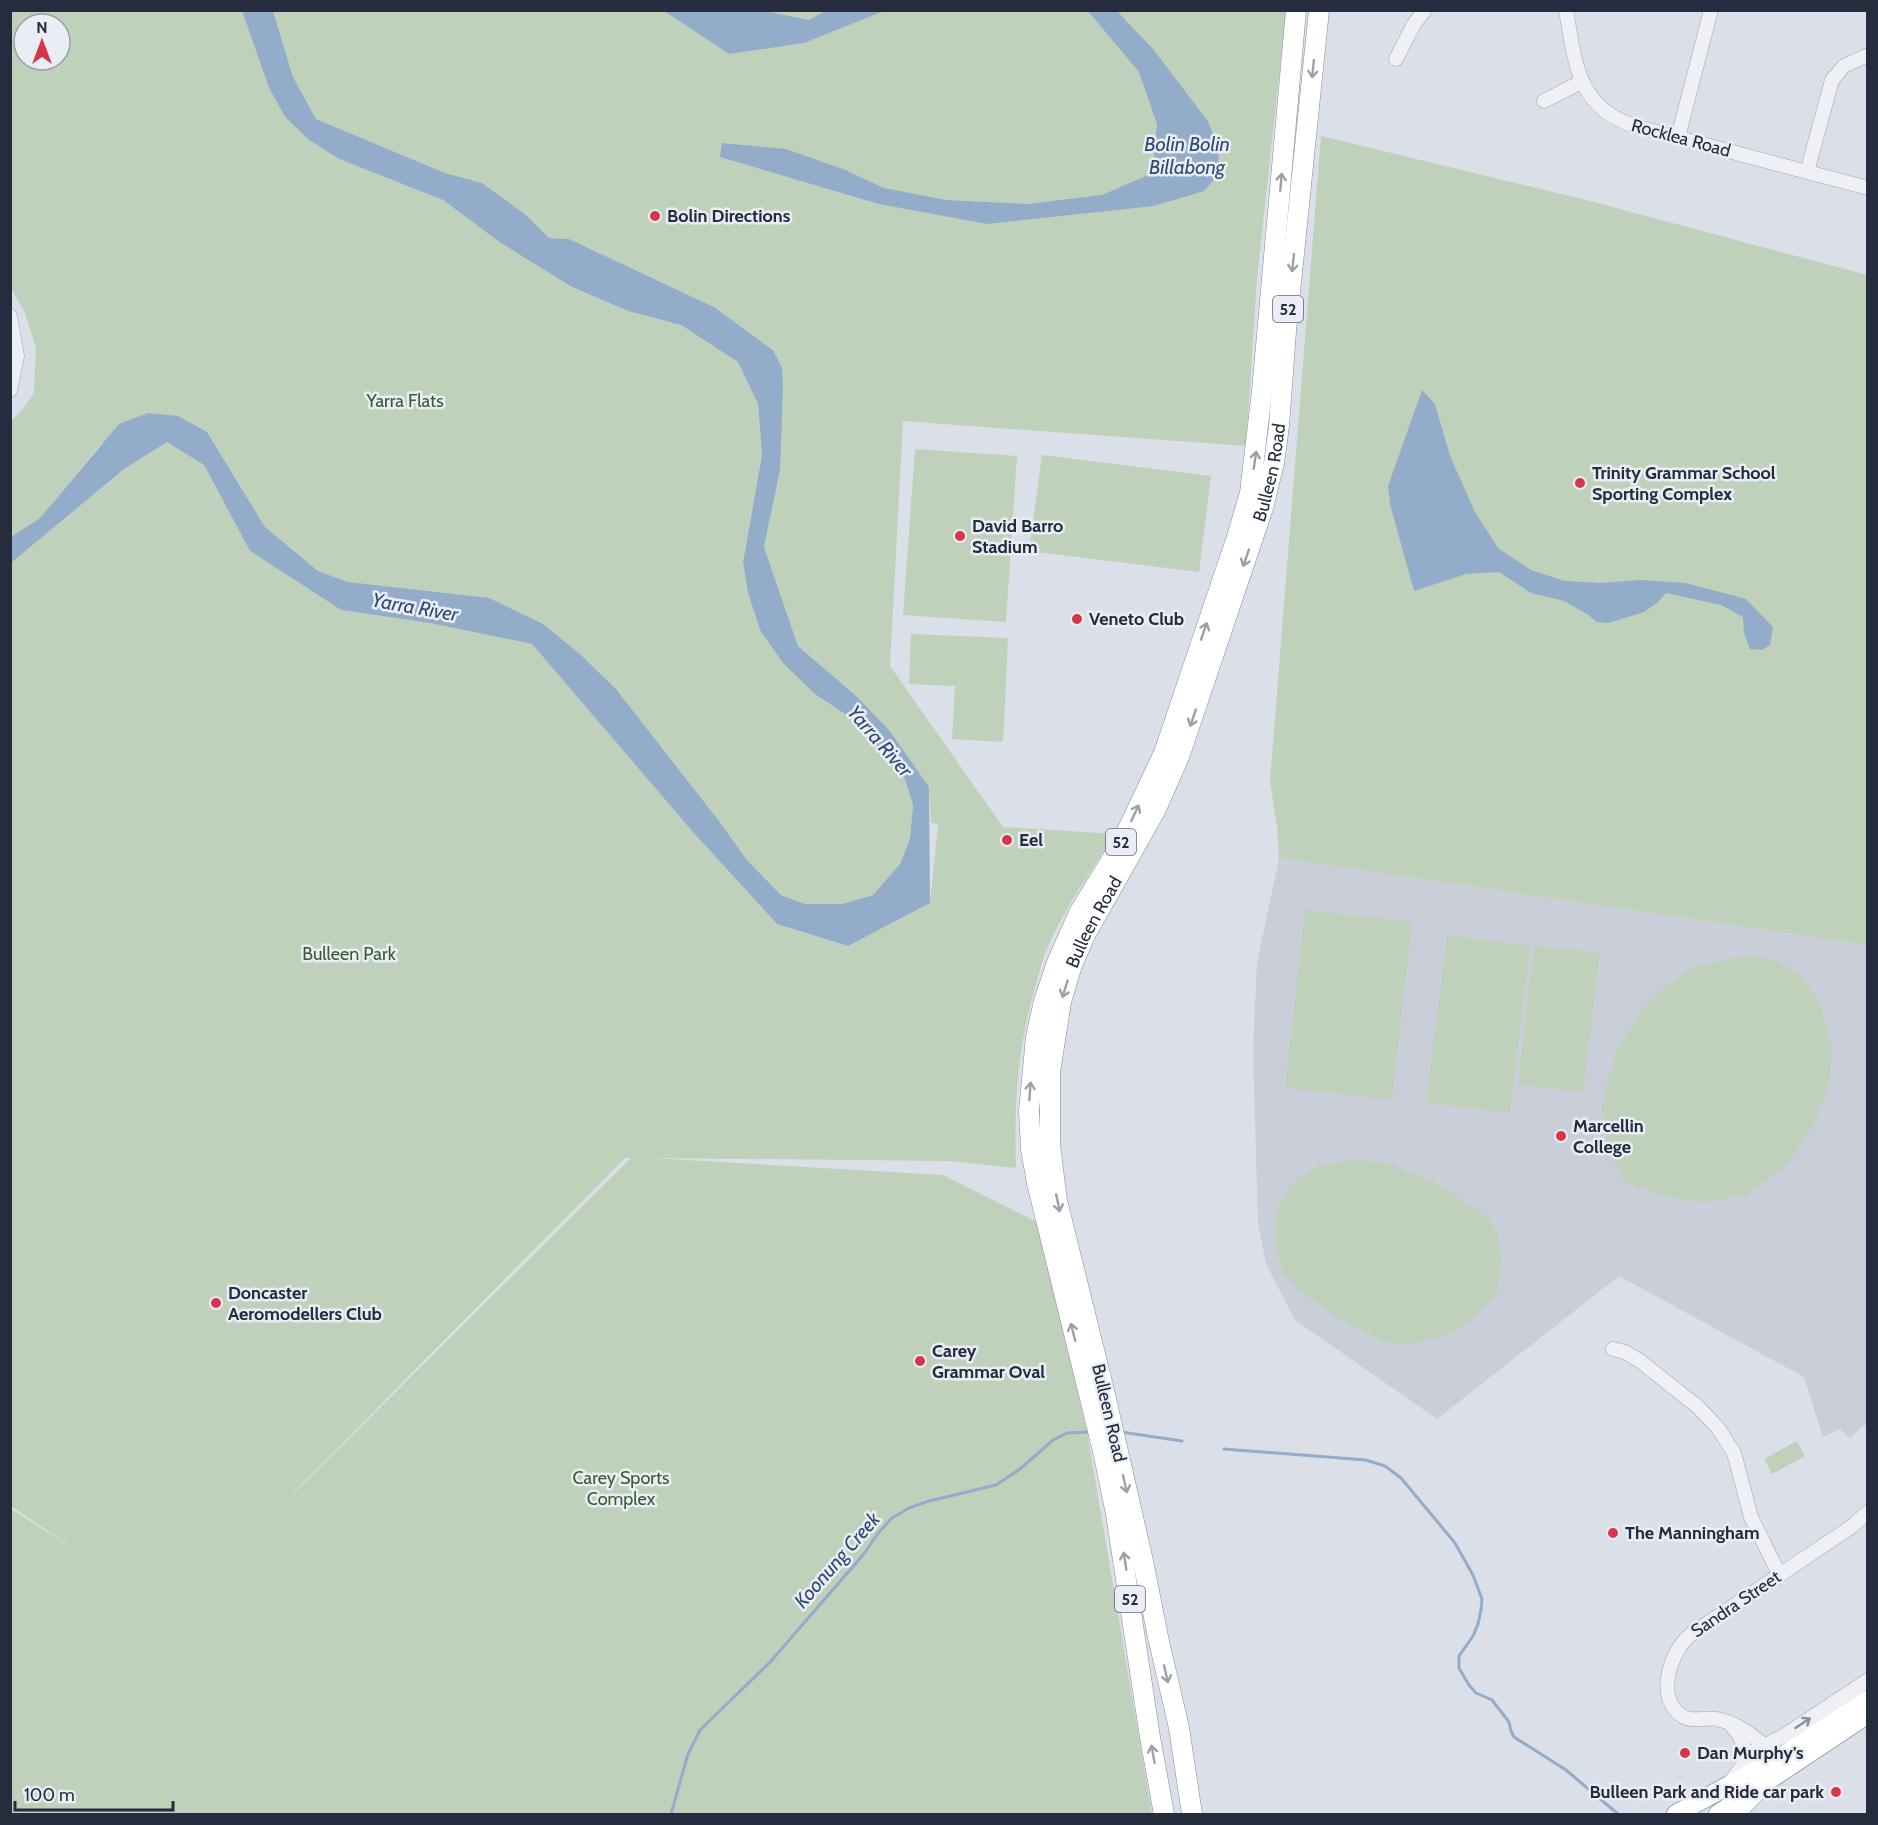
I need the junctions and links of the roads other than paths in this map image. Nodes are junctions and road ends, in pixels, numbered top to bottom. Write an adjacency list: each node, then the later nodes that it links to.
1 (1296, 10): 16 (highway, Bulleen Road / 52, one-way to 1)
2 (1319, 10): 16 (highway, Bulleen Road / 52, one-way to 16)
3 (1425, 10): 7 (street)
4 (1566, 10): 8 (street, Rocklea Road)
5 (1711, 10): 10 (street)
6 (1868, 55): 11 (street)
7 (1396, 59)
8 (1581, 82): 9 (street); 10 (street, Rocklea Road)
9 (1544, 101)
10 (1678, 137): 11 (street, Rocklea Road)
11 (1807, 172): 12 (street, Rocklea Road)
12 (1868, 188)
13 (10, 316): 14 (street)
14 (10, 390)
15 (1614, 1349): 18 (street)
16 (1095, 1387): 28 (highway, Bulleen Road / 52, one-way to 16); 30 (highway, Bulleen Road / 52, one-way to 30)
17 (1868, 1512): 18 (street, Sandra Street)
18 (1779, 1574): 22 (street, Sandra Street)
19 (1868, 1680): 23 (street, one-way to 19)
20 (1868, 1699): 25 (main road)
21 (1868, 1714): 27 (main road)
22 (1729, 1724): 23 (street, Sandra Street); 24 (street)
23 (1764, 1745): 24 (street); 25 (street, Sandra Street)
24 (1748, 1758): 26 (street)
25 (1779, 1758): 26 (main road)
26 (1728, 1786): 29 (main road)
27 (1761, 1786): 29 (main road); 31 (main road); 32 (highway)
28 (1164, 1813)
29 (1687, 1814)
30 (1192, 1815)
31 (1718, 1815)
32 (1734, 1815)

